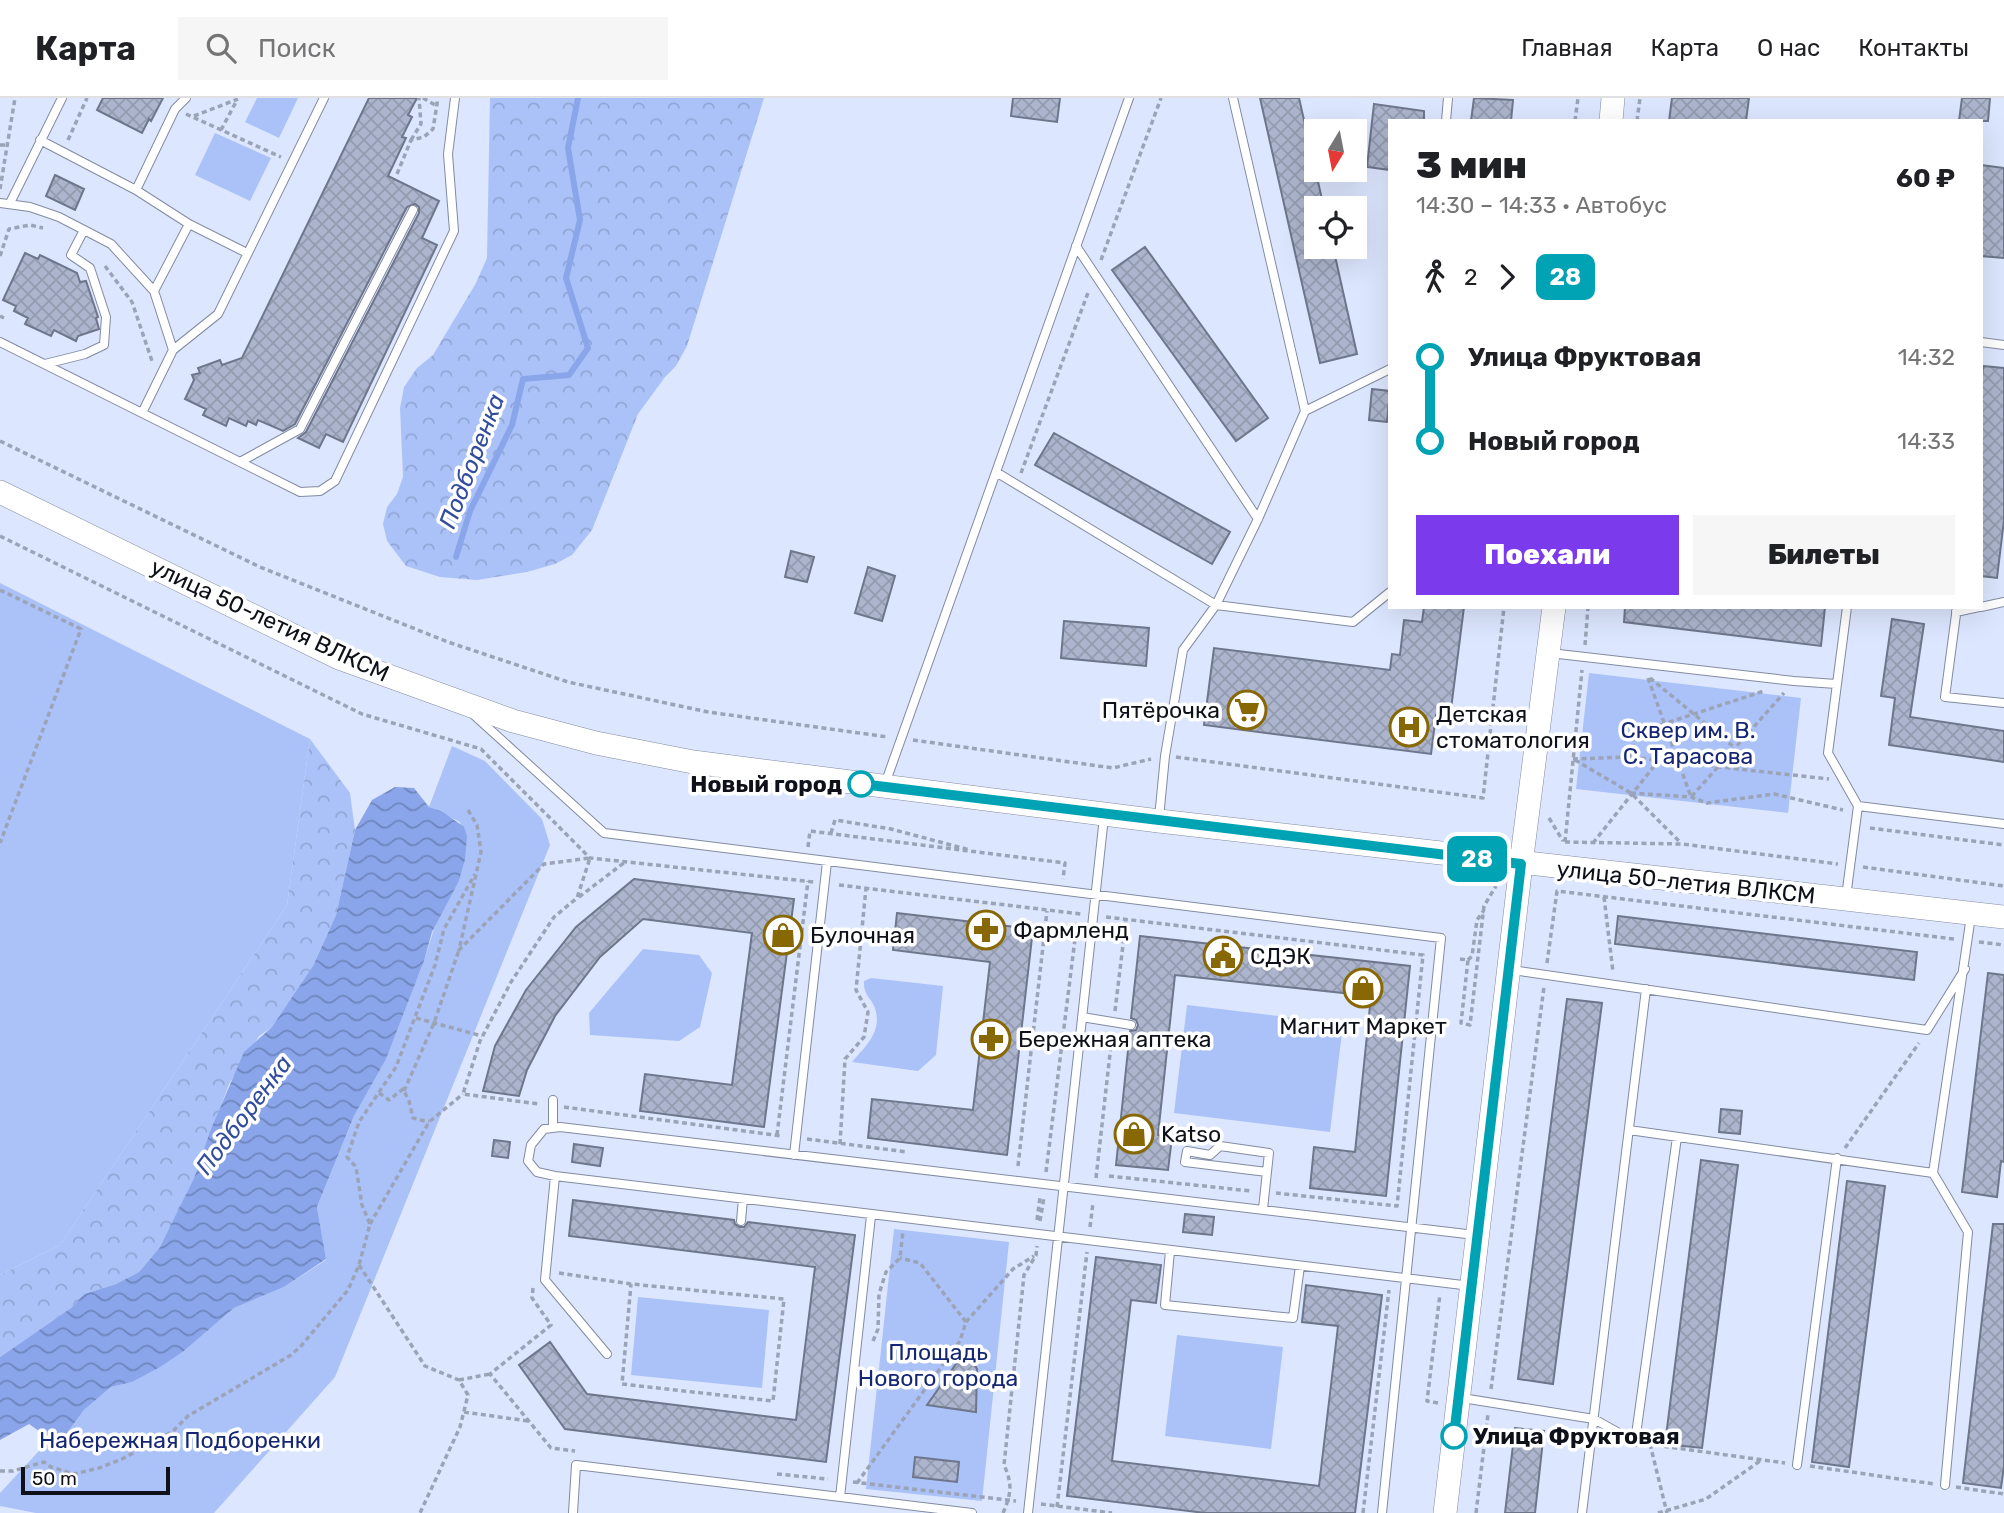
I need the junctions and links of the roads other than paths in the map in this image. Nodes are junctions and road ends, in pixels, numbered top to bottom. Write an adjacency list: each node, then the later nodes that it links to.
1 (62, 98): 11 (lane)
2 (186, 98): 12 (lane)
3 (324, 98): 19 (lane)
4 (455, 98): 29 (lane)
5 (1129, 98): 18 (lane)
6 (1233, 98): 27 (lane)
7 (1448, 98): 9 (lane)
8 (1613, 98): 10 (main road)
9 (1446, 119)
10 (1611, 119)
11 (40, 139): 12 (lane); 14 (lane)
12 (136, 191): 16 (lane)
13 (0, 203): 14 (lane)
14 (10, 203): 17 (lane)
15 (413, 210): 29 (lane)
16 (188, 224): 19 (lane); 20 (lane)
17 (84, 230): 20 (lane); 25 (lane)
18 (1076, 246): 30 (lane); 32 (lane)
19 (247, 253): 24 (lane)
20 (154, 291): 24 (lane)
21 (0, 342): 25 (lane)
22 (1983, 342): 23 (lane)
23 (2004, 345)
24 (173, 350): 28 (lane)
25 (45, 364): 28 (lane)
26 (1388, 370): 27 (lane)
27 (1305, 411): 32 (lane)
28 (142, 413): 29 (lane)
29 (240, 462)
30 (996, 472): 35 (lane); 44 (lane)
31 (0, 492): 42 (main road, улица 50-летия ВЛКСМ)
32 (1258, 519): 35 (lane)
33 (1388, 594): 35 (lane)
34 (2004, 602): 36 (lane)
35 (1216, 605): 47 (lane)
36 (1983, 606)
37 (1554, 609): 40 (main road)
38 (1847, 609): 41 (lane)
39 (1956, 610): 43 (lane)
40 (1549, 653): 41 (lane); 50 (main road)
41 (1836, 684): 45 (lane)
42 (460, 703): 44 (main road, улица 50-летия ВЛКСМ); 49 (lane)
43 (2004, 703)
44 (884, 787): 46 (main road, улица 50-летия ВЛКСМ)
45 (1858, 810): 48 (lane); 52 (lane)
46 (1104, 814): 47 (main road, улица 50-летия ВЛКСМ); 51 (lane)
47 (1159, 821): 50 (main road, улица 50-летия ВЛКСМ)
48 (2004, 824)
49 (827, 862): 51 (lane); 64 (lane)
50 (1521, 864): 52 (main road, улица 50-летия ВЛКСМ); 56 (main road)
51 (1095, 896): 58 (lane); 74 (lane)
52 (1846, 900): 53 (main road, улица 50-летия ВЛКСМ)
53 (1972, 914): 54 (main road, улица 50-летия ВЛКСМ); 55 (lane)
54 (2004, 917)
55 (1965, 969): 57 (lane); 67 (lane)
56 (1509, 970): 57 (lane); 75 (main road)
57 (1646, 989): 62 (lane)
58 (1082, 1017): 59 (lane); 69 (lane)
59 (1131, 1025)
60 (553, 1103): 61 (lane)
61 (553, 1128): 64 (lane); 68 (lane)
62 (1629, 1130): 63 (lane); 83 (lane)
63 (1676, 1137): 65 (lane); 83 (lane)
64 (794, 1155): 69 (lane)
65 (1837, 1158): 67 (lane); 84 (lane)
66 (1267, 1172): 66 (lane); 71 (lane)
67 (1933, 1173): 85 (lane)
68 (555, 1176): 70 (lane); 81 (lane)
69 (1064, 1186): 71 (lane); 76 (lane)
70 (743, 1199): 72 (lane); 73 (lane)
71 (1263, 1209): 74 (lane)
72 (870, 1220): 76 (lane); 86 (lane)
73 (741, 1221)
74 (1412, 1227): 75 (lane); 79 (lane)
75 (1478, 1235): 80 (main road)
76 (1057, 1242): 77 (lane); 89 (lane)
77 (1170, 1251): 78 (lane); 78 (lane)
78 (1300, 1266): 79 (lane)
79 (1405, 1283): 80 (lane); 90 (lane)
80 (1472, 1286): 82 (main road)
81 (607, 1354)
82 (1458, 1402): 83 (lane); 91 (main road)
83 (1594, 1419): 92 (lane)
84 (1797, 1465)
85 (1945, 1485)
86 (840, 1497): 87 (lane); 88 (lane)
87 (574, 1513)
88 (972, 1513)
89 (1028, 1513)
90 (1382, 1513)
91 (1445, 1513)
92 (1582, 1513)

